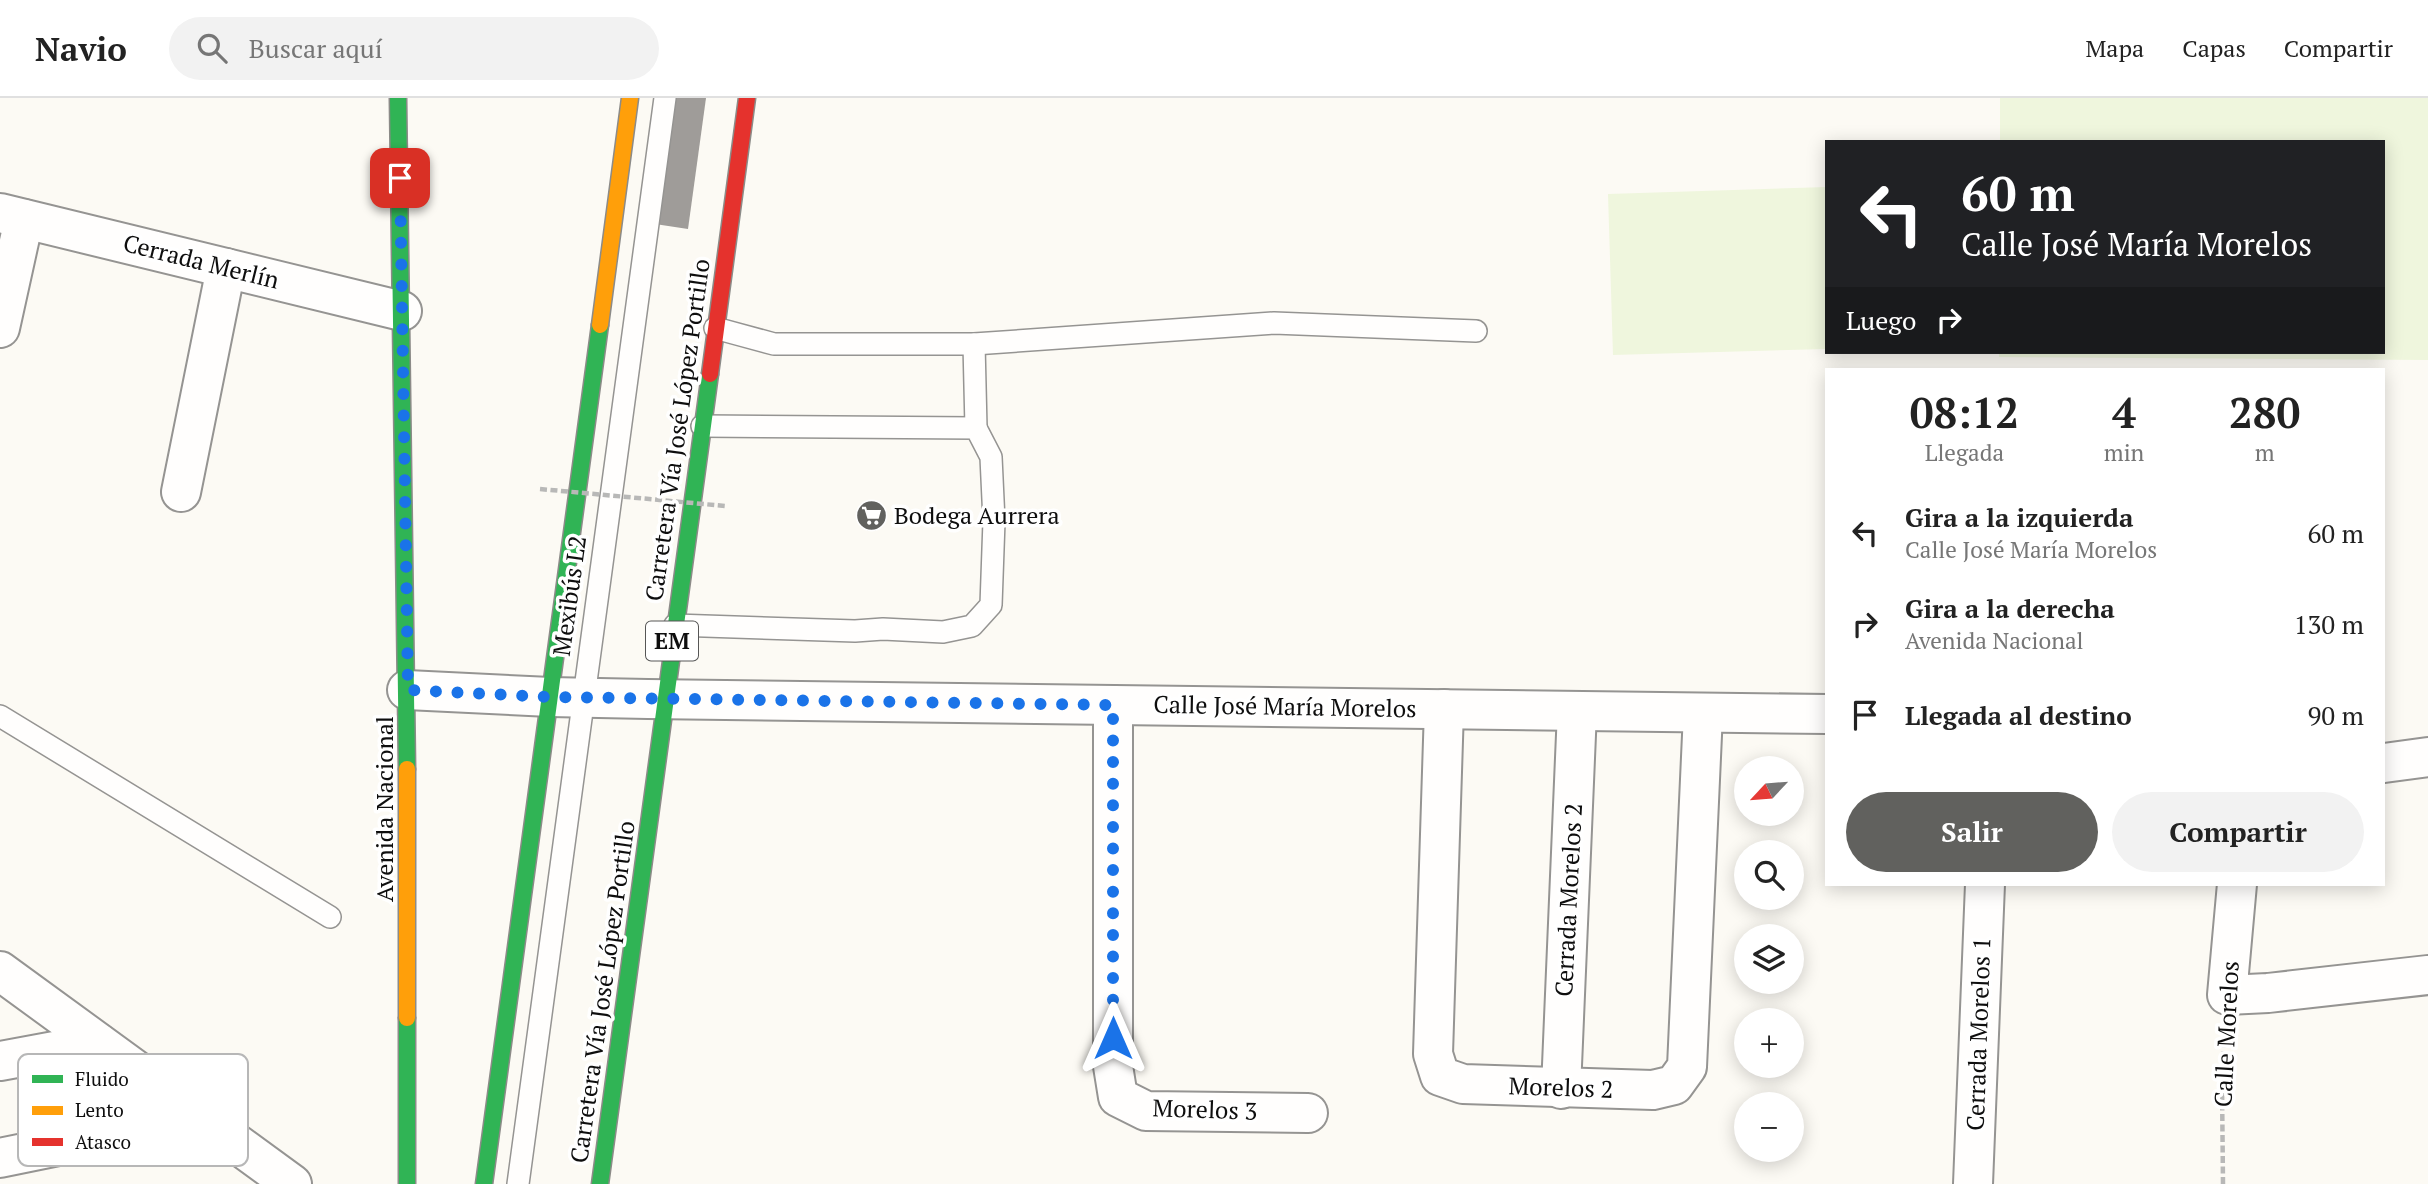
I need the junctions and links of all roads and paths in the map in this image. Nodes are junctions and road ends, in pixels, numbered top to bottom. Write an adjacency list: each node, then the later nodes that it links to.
1 (398, 98): 8 (main road, Avenida Nacional)
2 (630, 98): 20 (main road)
3 (665, 98): 20 (lane, Mexibús L2)
4 (730, 98): 21 (lane)
5 (747, 98): 10 (main road, Carretera Vía José López Portillo / EM)
6 (12, 216): 7 (street, Cerrada Merlín); 9 (street)
7 (226, 268): 8 (street, Cerrada Merlín); 16 (street)
8 (402, 311): 19 (main road, Avenida Nacional)
9 (0, 328)
10 (715, 328): 12 (lane); 13 (main road, Carretera Vía José López Portillo / EM)
11 (1476, 331): 12 (lane)
12 (974, 344): 14 (lane)
13 (702, 426): 14 (lane); 18 (main road, Carretera Vía José López Portillo / EM)
14 (976, 428): 18 (lane)
15 (540, 489): 17 (path, bridge)
16 (181, 492)
17 (725, 506)
18 (675, 625): 21 (main road, Carretera Vía José López Portillo / EM)
19 (408, 690): 20 (street, Calle José María Morelos); 47 (main road, Avenida Nacional)
20 (566, 697): 21 (street, Calle José María Morelos); 48 (main road); 49 (lane, Mexibús L2)
21 (656, 699): 22 (street, Calle José María Morelos); 50 (lane); 51 (main road, Carretera Vía José López Portillo / EM)
22 (1113, 705): 23 (street, Calle José María Morelos); 42 (street, Morelos 3)
23 (1444, 709): 24 (street, Calle José María Morelos); 41 (street, Morelos 2)
24 (1577, 711): 25 (street, Calle José María Morelos); 41 (street, Cerrada Morelos 2)
25 (1703, 713): 26 (street, Calle José María Morelos); 41 (street, Morelos 2)
26 (1825, 714)
27 (0, 716): 32 (lane)
28 (2428, 757): 29 (street)
29 (2385, 763)
30 (1985, 886): 52 (street, Cerrada Morelos 1)
31 (2237, 886): 35 (street, Calle Morelos)
32 (330, 917)
33 (0, 971): 36 (street)
34 (2428, 975): 35 (street)
35 (2227, 995): 53 (path, Calle Morelos)
36 (98, 1042): 37 (street); 38 (street)
37 (36, 1054)
38 (114, 1054)
39 (18, 1058): 40 (street)
40 (0, 1061)
41 (1561, 1089)
42 (1308, 1113)
43 (248, 1152): 46 (street)
44 (18, 1154): 45 (street)
45 (0, 1158)
46 (292, 1184)
47 (407, 1184)
48 (484, 1184)
49 (518, 1184)
50 (582, 1184)
51 (600, 1184)
52 (1973, 1184)
53 (2223, 1184)

